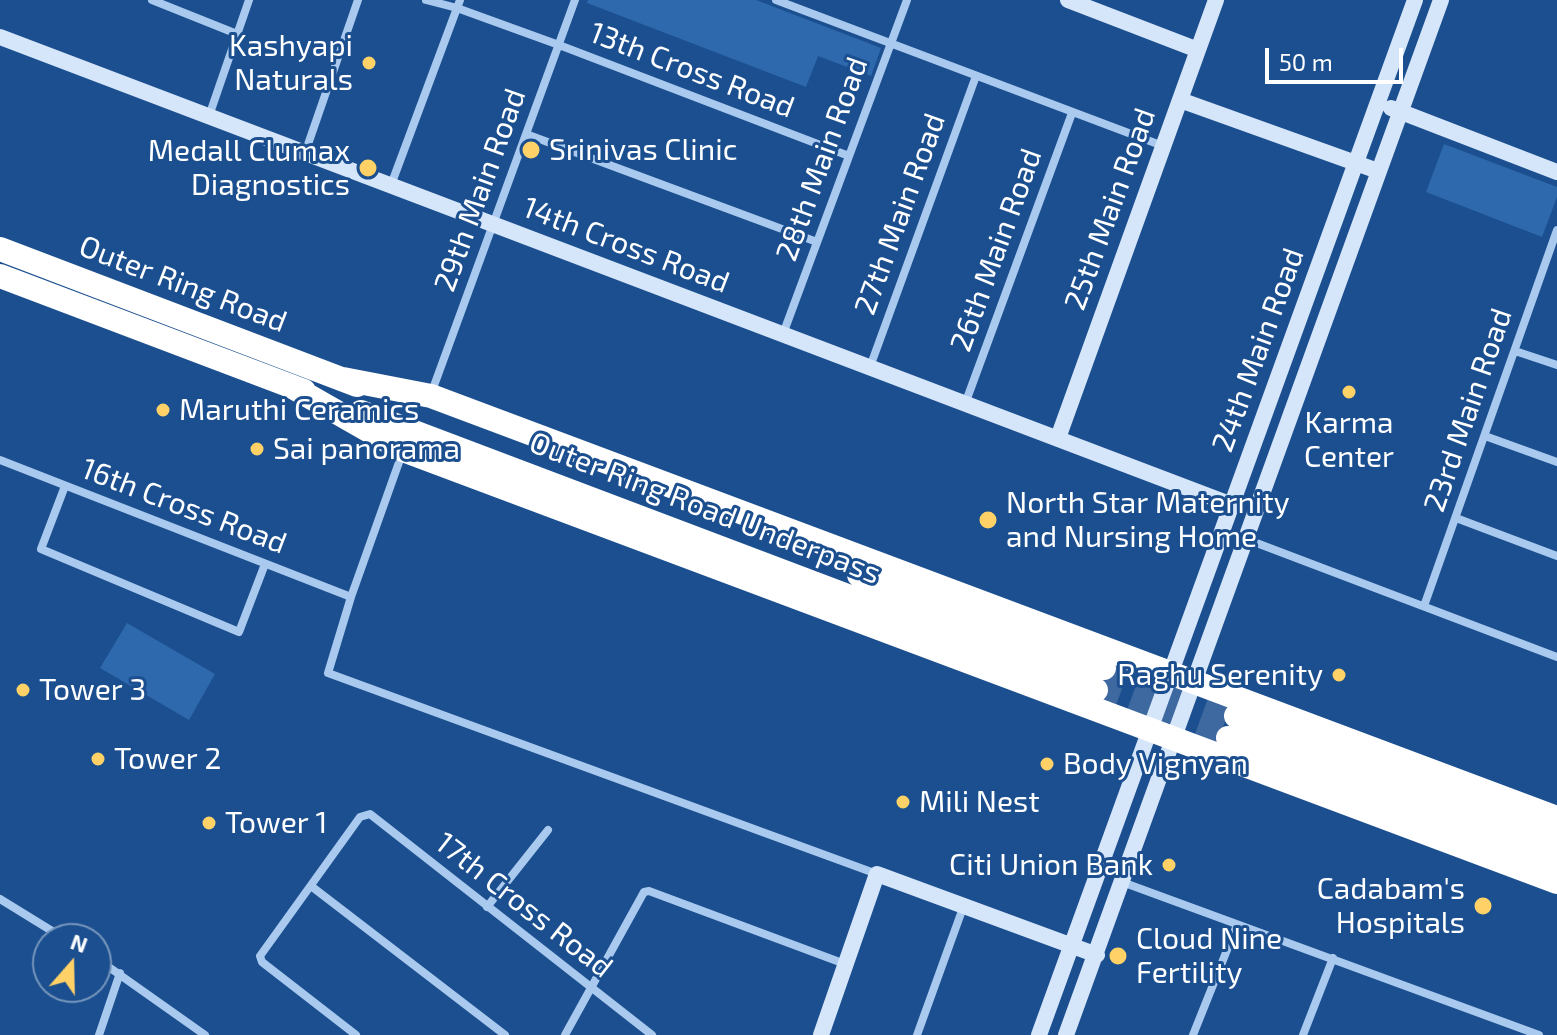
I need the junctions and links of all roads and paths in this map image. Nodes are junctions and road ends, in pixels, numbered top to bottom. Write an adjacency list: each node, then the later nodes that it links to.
1 (152, 0): 13 (street)
2 (249, 0): 13 (street)
3 (358, 0): 26 (street)
4 (426, 0): 12 (street, 13th Cross Road)
5 (575, 0): 16 (street, 29th Main Road)
6 (776, 0): 15 (street)
7 (907, 0): 15 (street, 28th Main Road)
8 (1068, 0): 17 (street)
9 (1216, 0): 17 (street, 25th Main Road)
10 (1415, 0): 20 (street, 24th Main Road)
11 (1441, 0): 21 (street, 24th Main Road)
12 (458, 4): 16 (street, 13th Cross Road); 31 (street)
13 (237, 34): 23 (street)
14 (0, 37): 23 (street, 14th Cross Road)
15 (890, 44): 18 (street); 27 (street, 28th Main Road)
16 (559, 45): 24 (street, 29th Main Road); 27 (street, 13th Cross Road)
17 (1198, 50): 19 (street, 25th Main Road)
18 (976, 76): 22 (street); 41 (street, 27th Main Road)
19 (1180, 100): 25 (street, 25th Main Road); 28 (street)
20 (1377, 103): 21 (street); 28 (street, 24th Main Road)
21 (1399, 111): 29 (street, 24th Main Road); 30 (street)
22 (1072, 113): 25 (street); 45 (street, 26th Main Road)
23 (209, 116): 26 (street, 14th Cross Road)
24 (526, 134): 32 (street, 29th Main Road); 34 (street)
25 (1163, 146): 47 (street, 25th Main Road)
26 (305, 153): 31 (street, 14th Cross Road)
27 (849, 156): 34 (street, 28th Main Road)
28 (1356, 163): 29 (street); 52 (street, 24th Main Road)
29 (1378, 171): 54 (street, 24th Main Road)
30 (1557, 172)
31 (391, 185): 32 (street, 14th Cross Road)
32 (493, 224): 38 (street, 14th Cross Road); 44 (street, 29th Main Road)
33 (1557, 230): 36 (street, 23rd Main Road)
34 (817, 242): 38 (street, 28th Main Road)
35 (0, 249): 42 (highway, Outer Ring Road)
36 (1552, 259): 39 (street, 23rd Main Road)
37 (0, 276): 43 (highway, Outer Ring Road)
38 (783, 334): 41 (street, 14th Cross Road)
39 (1515, 351): 40 (street); 46 (street, 23rd Main Road)
40 (1557, 365)
41 (870, 367): 45 (street, 14th Cross Road)
42 (343, 379): 43 (highway, Outer Ring Road Underpass); 44 (highway)
43 (291, 386): 48 (highway)
44 (431, 396): 60 (highway)
45 (965, 404): 47 (street, 14th Cross Road)
46 (1485, 436): 50 (street); 53 (street, 23rd Main Road)
47 (1058, 438): 52 (street, 14th Cross Road)
48 (403, 450): 57 (street); 62 (highway)
49 (0, 460): 51 (street, 16th Cross Road)
50 (1557, 462)
51 (65, 486): 56 (street, 16th Cross Road); 56 (street)
52 (1232, 505): 60 (street, 24th Main Road)
53 (1456, 518): 55 (street); 58 (street, 23rd Main Road)
54 (1246, 539): 58 (street); 61 (street, 24th Main Road)
55 (1557, 556)
56 (265, 564): 57 (street, 16th Cross Road)
57 (351, 597): 68 (street)
58 (1424, 606): 59 (street)
59 (1557, 657)
60 (1171, 674): 61 (highway); 62 (street, 24th Main Road)
61 (1195, 682): 63 (street, 24th Main Road); 64 (highway)
62 (1150, 730): 63 (highway); 77 (street, 24th Main Road)
63 (1173, 739): 69 (street, 24th Main Road); 70 (highway)
64 (1557, 818)
65 (548, 830): 74 (street)
66 (1557, 837): 67 (highway)
67 (1557, 860)
68 (877, 874): 73 (street); 80 (street)
69 (1122, 882): 76 (street); 78 (street, 24th Main Road)
70 (1557, 882)
71 (311, 886): 74 (street, 17th Cross Road); 86 (street); 87 (street)
72 (0, 899): 75 (street)
73 (964, 905): 77 (street); 91 (street)
74 (487, 907): 83 (street, 17th Cross Road)
75 (39, 923)
76 (1237, 925): 79 (street); 94 (street)
77 (1070, 945): 78 (street); 92 (street, 24th Main Road)
78 (1097, 955): 93 (street, 24th Main Road)
79 (1333, 958): 95 (street); 96 (street)
80 (845, 964): 83 (street); 90 (street)
81 (112, 968): 82 (street)
82 (120, 973): 84 (street); 85 (street)
83 (591, 988): 88 (street); 89 (street, 17th Cross Road)
84 (99, 1035)
85 (205, 1035)
86 (356, 1035)
87 (505, 1035)
88 (565, 1035)
89 (652, 1035)
90 (821, 1035)
91 (917, 1035)
92 (1039, 1035)
93 (1066, 1035)
94 (1193, 1035)
95 (1303, 1035)
96 (1539, 1035)

